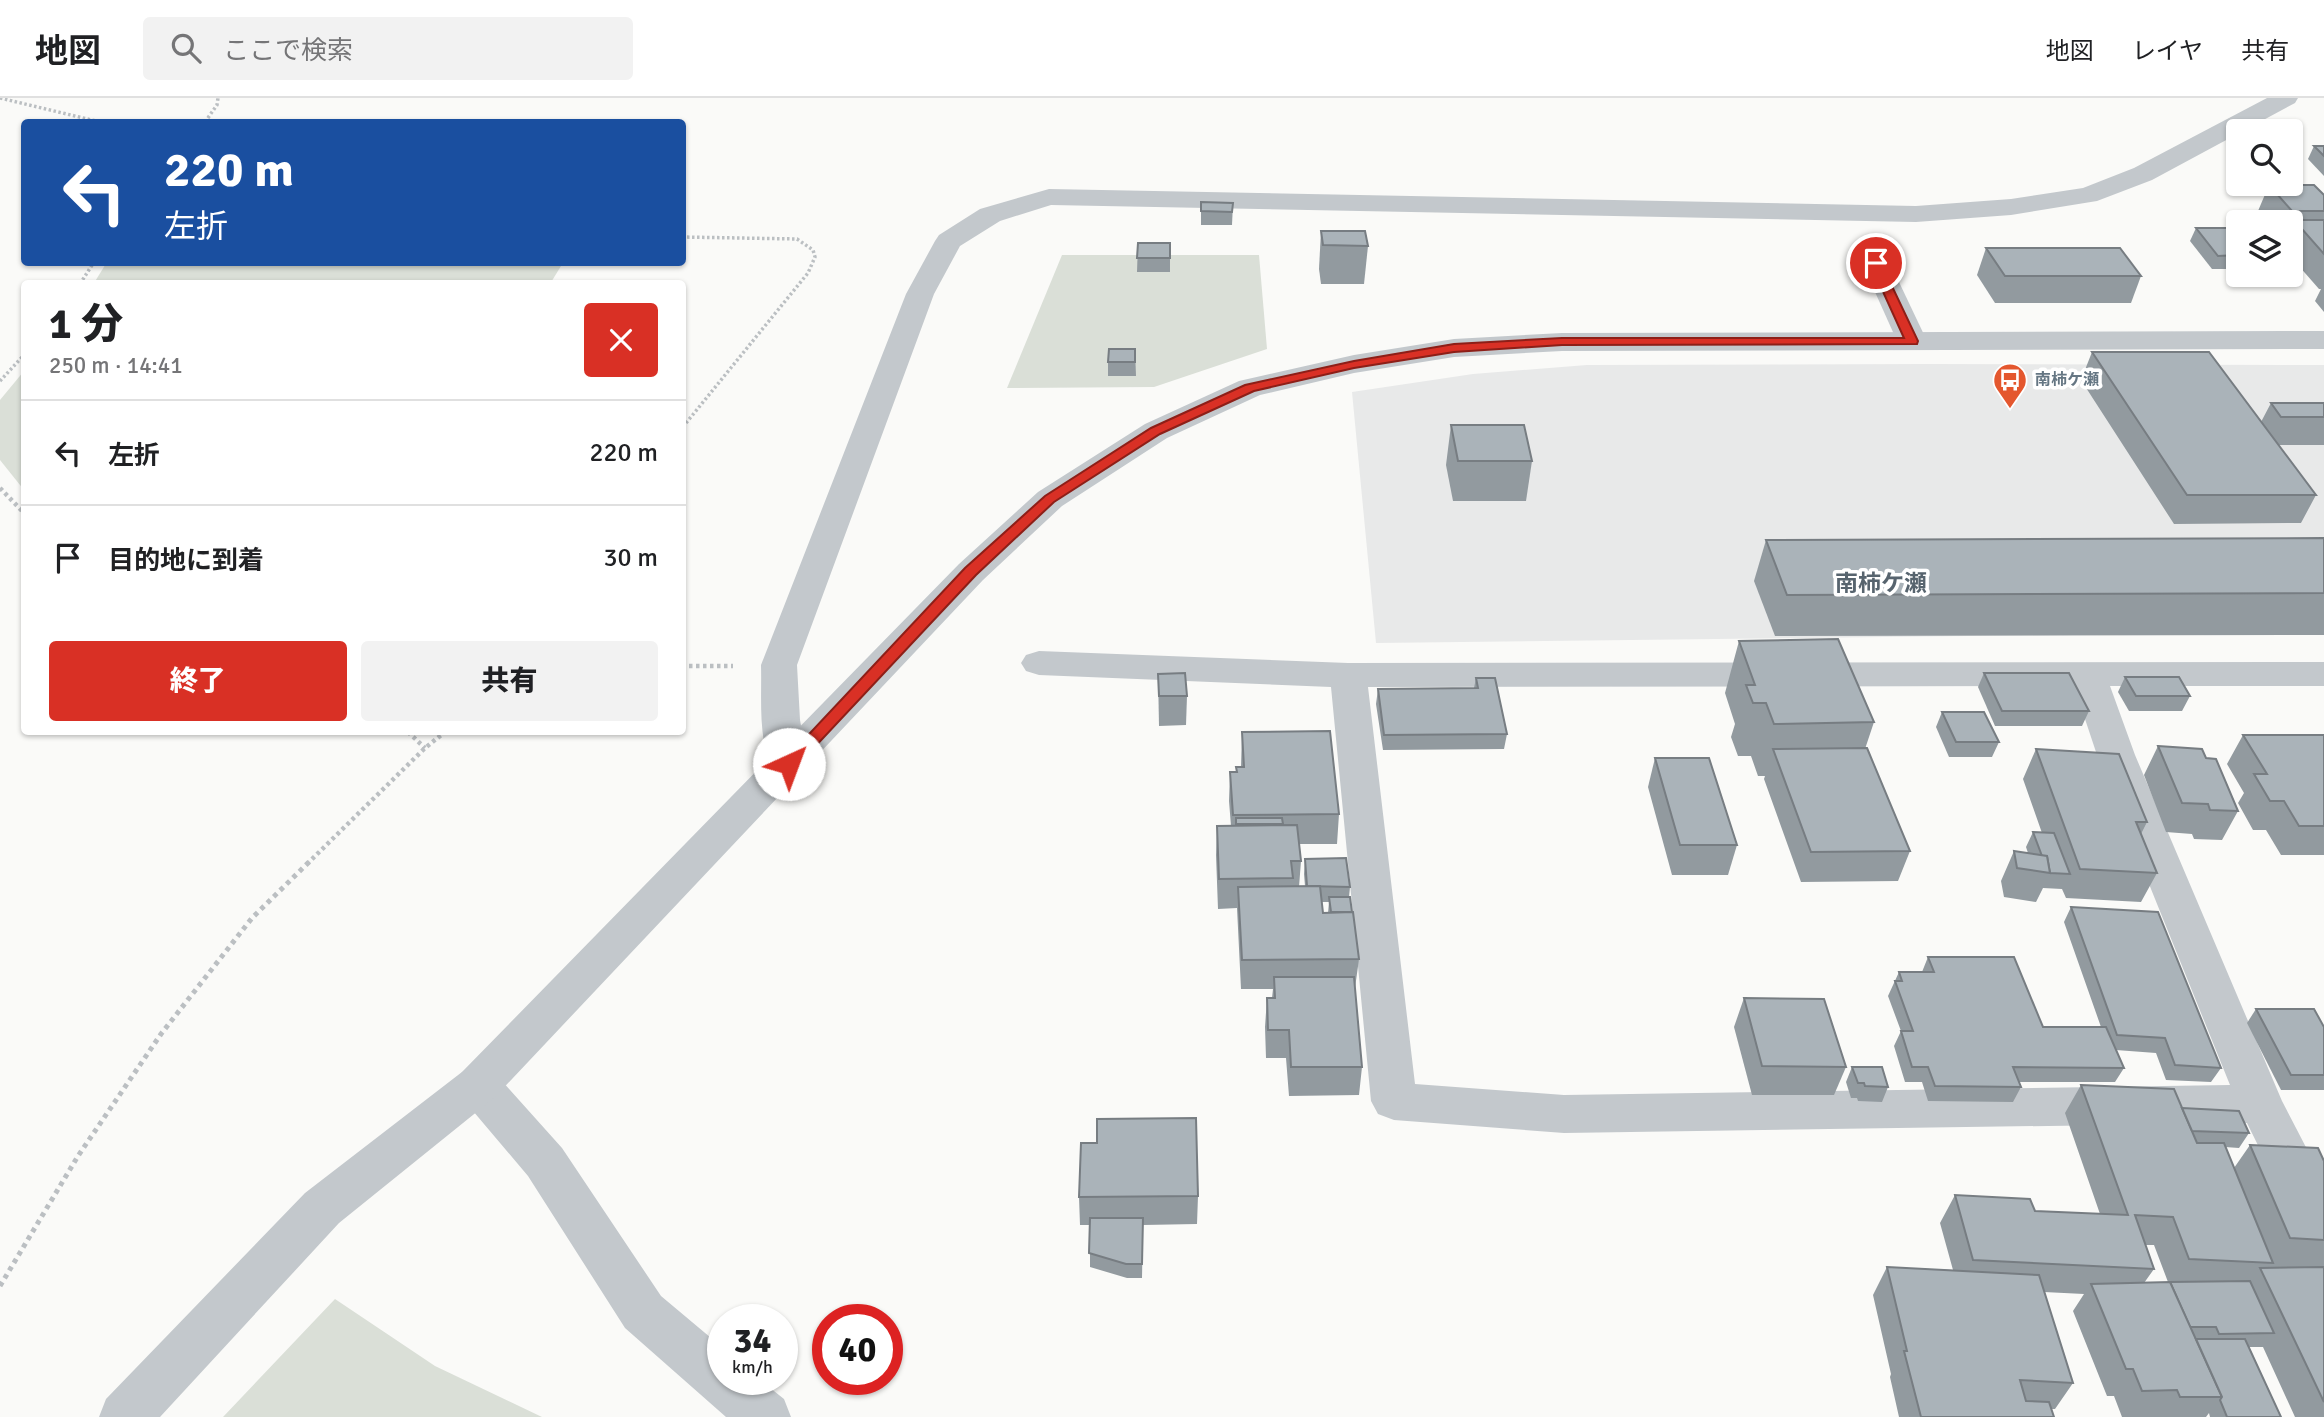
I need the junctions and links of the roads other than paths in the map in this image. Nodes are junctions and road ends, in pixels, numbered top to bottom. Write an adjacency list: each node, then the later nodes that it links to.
1 (2286, 98): 9 (street)
2 (1876, 263): 4 (street)
3 (2324, 340): 4 (street)
4 (1912, 341): 9 (street)
5 (1039, 663): 7 (street)
6 (2324, 674): 8 (street)
7 (1348, 675): 8 (street); 11 (street)
8 (2088, 675): 11 (street)
9 (789, 764): 10 (street)
10 (478, 1084): 13 (street); 14 (street)
11 (2260, 1104): 12 (street)
12 (2324, 1230)
13 (125, 1417)
14 (765, 1417)

